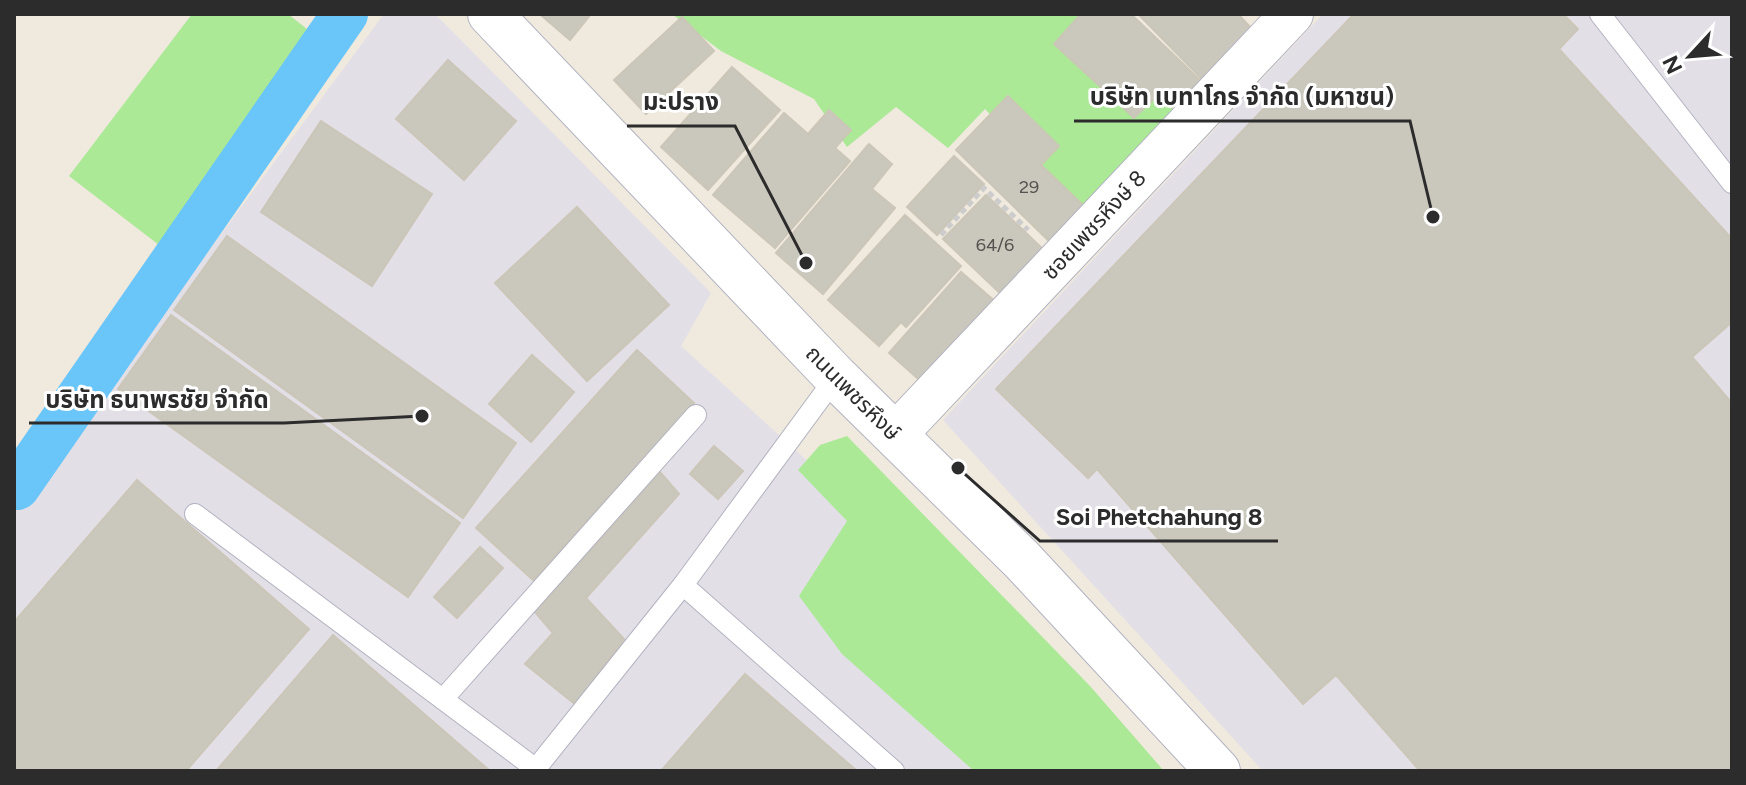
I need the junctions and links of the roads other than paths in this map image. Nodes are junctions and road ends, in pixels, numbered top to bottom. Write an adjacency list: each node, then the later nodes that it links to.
1 (490, 14): 5 (main road, ถนนเพชรหึงษ์)
2 (1292, 14): 7 (street, ซอยเพชรหึงษ์ 8)
3 (1600, 14): 4 (lane)
4 (1732, 183)
5 (836, 377): 7 (main road, ถนนเพชรหึงษ์); 9 (lane)
6 (696, 415): 10 (lane)
7 (895, 435): 13 (main road, ถนนเพชรหึงษ์)
8 (195, 514): 10 (lane)
9 (683, 585): 11 (lane); 12 (lane)
10 (443, 699): 11 (lane)
11 (535, 770)
12 (894, 771)
13 (1218, 771)

